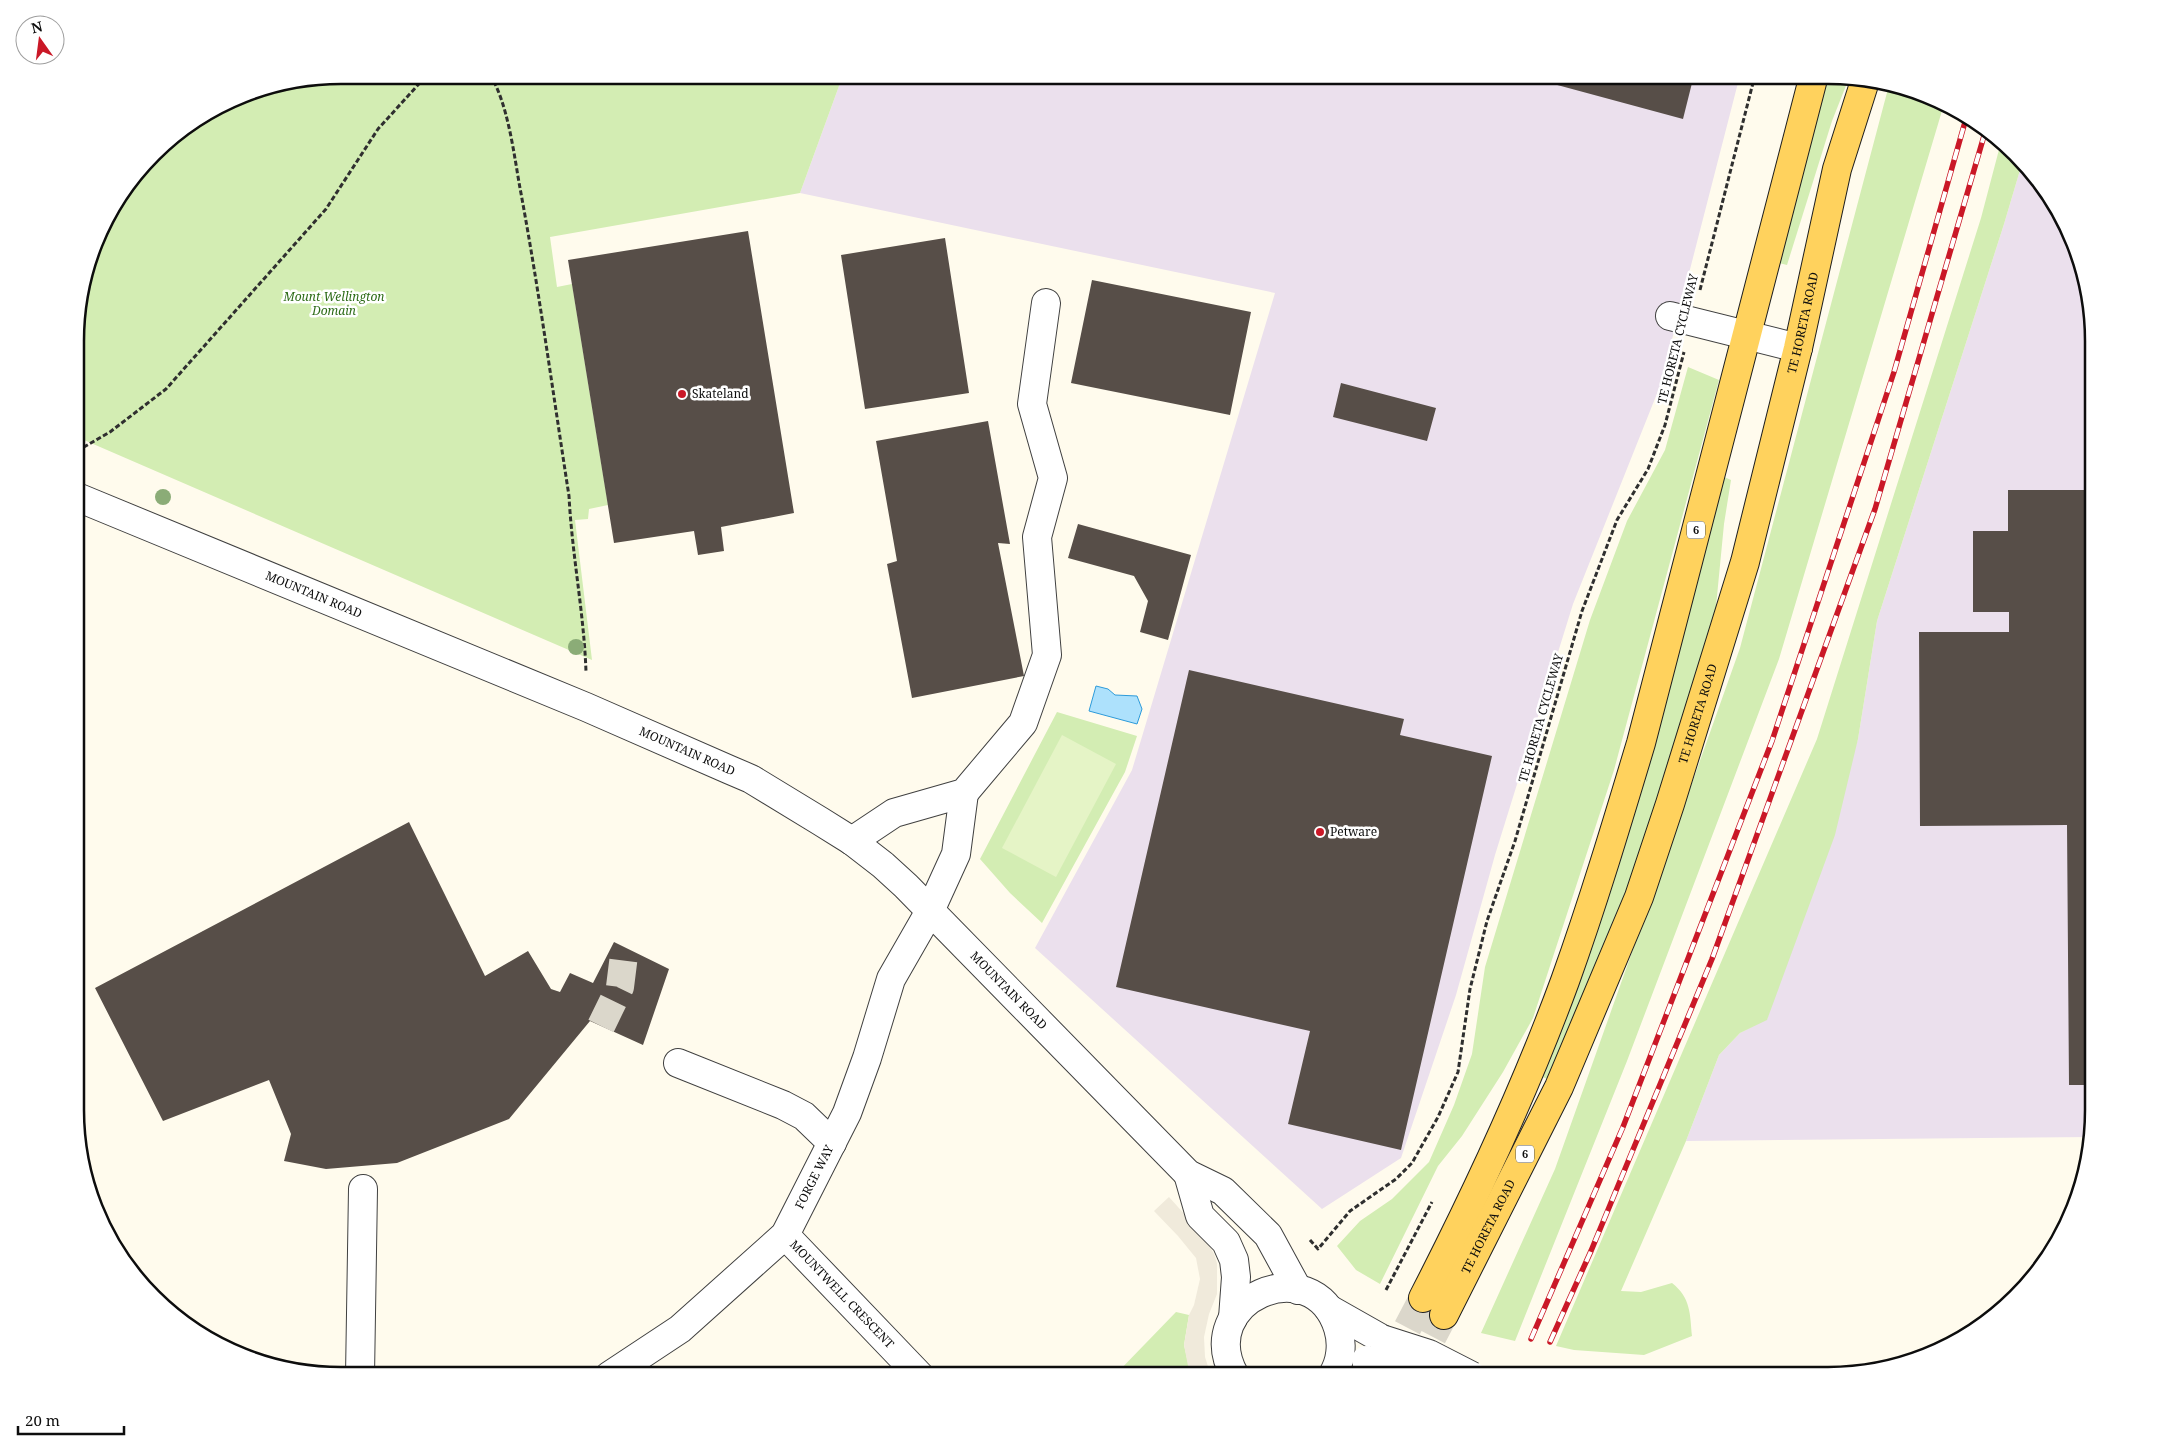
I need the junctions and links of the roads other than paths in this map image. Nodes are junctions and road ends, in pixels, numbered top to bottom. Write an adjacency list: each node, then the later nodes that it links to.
1 (1812, 84): 5 (main road, TE HORETA ROAD / 6)
2 (1863, 86): 6 (main road, TE HORETA ROAD / 6)
3 (1046, 303): 8 (street)
4 (1681, 319): 5 (street)
5 (1746, 336): 6 (street); 6 (main road, TE HORETA ROAD / 6)
6 (1798, 348)
7 (84, 500): 9 (street, MOUNTAIN ROAD)
8 (964, 793): 9 (street); 10 (street, FORGE WAY)
9 (852, 841): 10 (street, MOUNTAIN ROAD)
10 (930, 911): 12 (street, FORGE WAY); 13 (street, MOUNTAIN ROAD)
11 (678, 1063): 12 (street)
12 (832, 1143): 15 (street, FORGE WAY)
13 (1188, 1174): 16 (street, MOUNTAIN ROAD); 18 (street, MOUNTAIN ROAD)
14 (363, 1189): 20 (street)
15 (785, 1235): 21 (street, FORGE WAY); 22 (street, MOUNTWELL CRESCENT)
16 (1298, 1290): 17 (street); 18 (street)
17 (1329, 1309): 19 (street); 24 (street)
18 (1233, 1318): 23 (street, MOUNTAIN ROAD)
19 (1374, 1349): 25 (street); 26 (street, bridge); 27 (street, bridge)
20 (360, 1367)
21 (622, 1367)
22 (911, 1367)
23 (1230, 1367)
24 (1335, 1367)
25 (1343, 1367)
26 (1401, 1367)
27 (1454, 1367)

